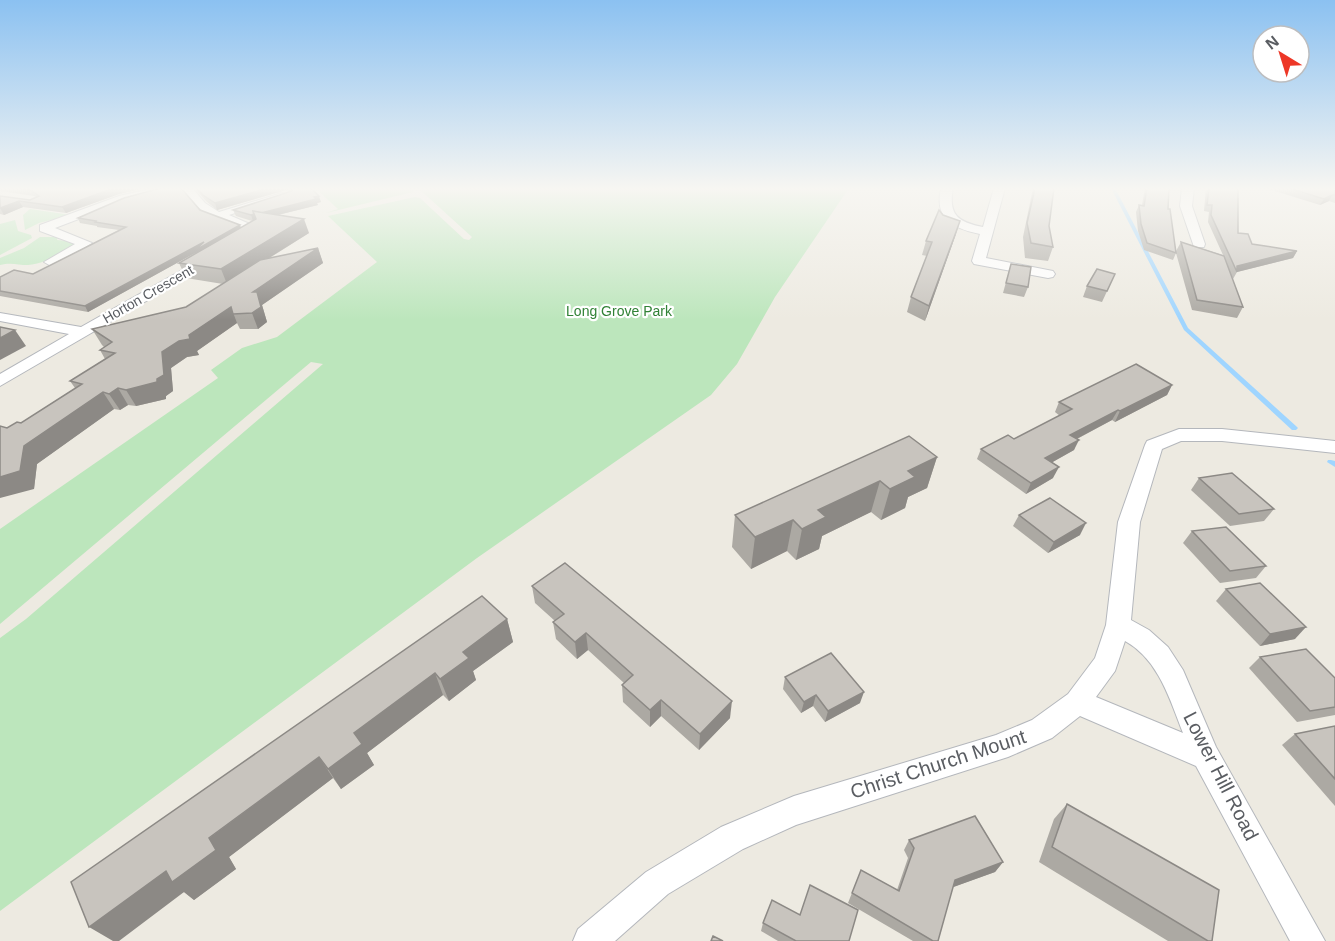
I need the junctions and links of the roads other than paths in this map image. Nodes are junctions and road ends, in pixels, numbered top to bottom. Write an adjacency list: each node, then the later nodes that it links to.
1 (55, 232): 6 (street)
2 (252, 232): 9 (street, Horton Crescent)
3 (987, 232): 7 (street)
4 (1194, 232): 5 (street)
5 (1198, 244)
6 (51, 262)
7 (1048, 274)
8 (0, 317): 9 (street)
9 (81, 332): 10 (street, Horton Crescent)
10 (0, 381)
11 (1335, 447): 12 (street, Christ Church Mount)
12 (1118, 625): 13 (street, Christ Church Mount); 14 (street, Lower Hill Road)
13 (1077, 702): 14 (street); 15 (street, Christ Church Mount)
14 (1206, 756): 16 (street, Lower Hill Road)
15 (590, 941)
16 (1308, 941)

